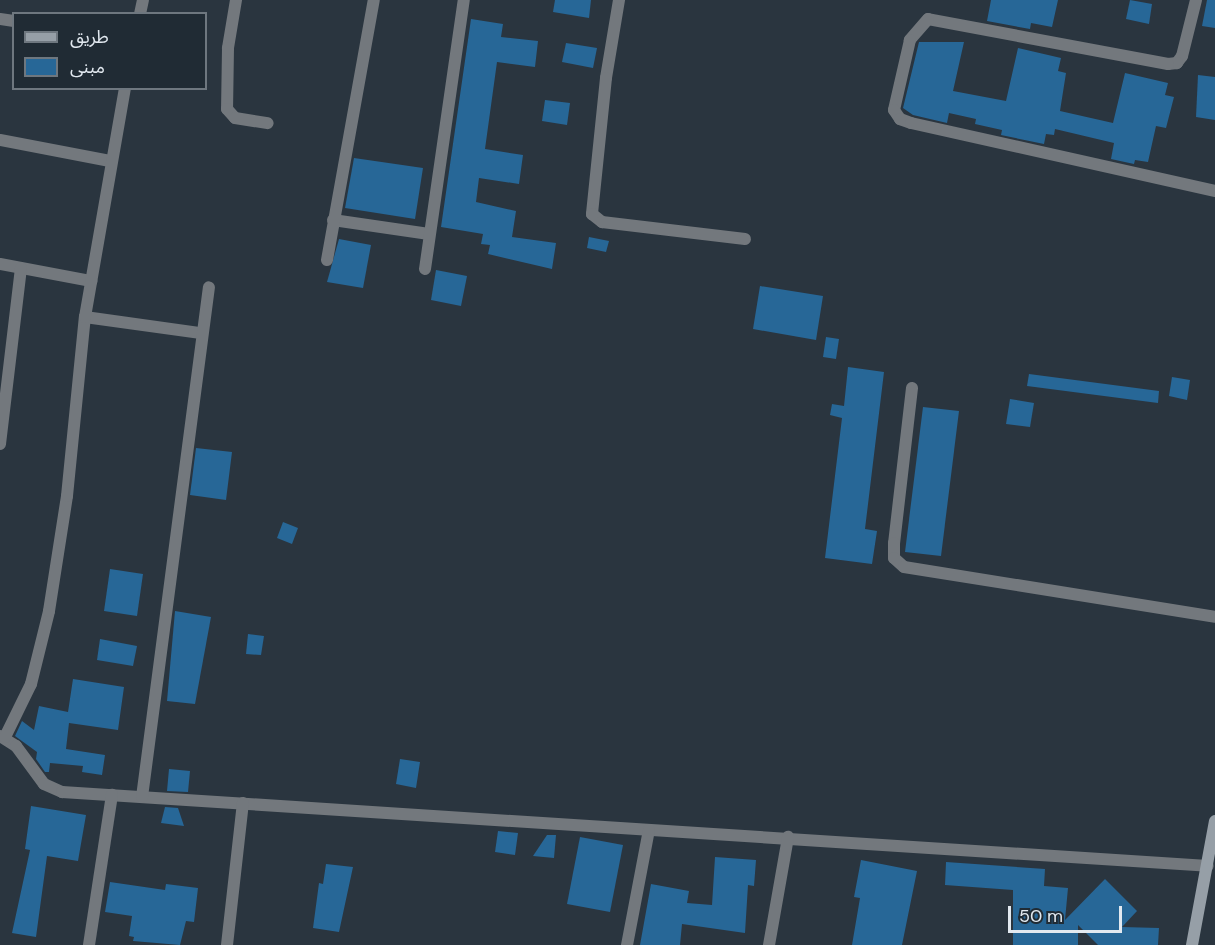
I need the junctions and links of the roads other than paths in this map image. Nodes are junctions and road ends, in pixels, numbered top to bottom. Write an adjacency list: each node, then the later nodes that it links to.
1 (236, 0): 7 (street)
2 (374, 0): 11 (street)
3 (464, 0): 12 (street)
4 (619, 0): 13 (street)
5 (1196, 0): 10 (street)
6 (125, 90): 9 (street)
7 (268, 123)
8 (0, 141): 9 (street)
9 (110, 161): 18 (street)
10 (1215, 191)
11 (333, 220): 12 (street); 14 (street)
12 (429, 234): 17 (street)
13 (745, 238)
14 (327, 260)
15 (0, 264): 16 (street)
16 (21, 268): 18 (street); 23 (street)
17 (425, 269)
18 (91, 281): 20 (street)
19 (209, 287): 21 (street)
20 (85, 316): 21 (street); 25 (street)
21 (201, 333): 27 (street)
22 (912, 388): 24 (street)
23 (0, 444)
24 (1215, 617)
25 (2, 736): 26 (street)
26 (112, 795): 27 (street); 33 (street)
27 (142, 797): 28 (street)
28 (243, 803): 30 (street); 34 (street)
29 (1215, 821): 32 (main road)
30 (649, 830): 31 (street); 35 (street)
31 (788, 837): 32 (street); 36 (street)
32 (1208, 866): 37 (main road)
33 (89, 945)
34 (227, 945)
35 (627, 945)
36 (769, 945)
37 (1192, 945)

